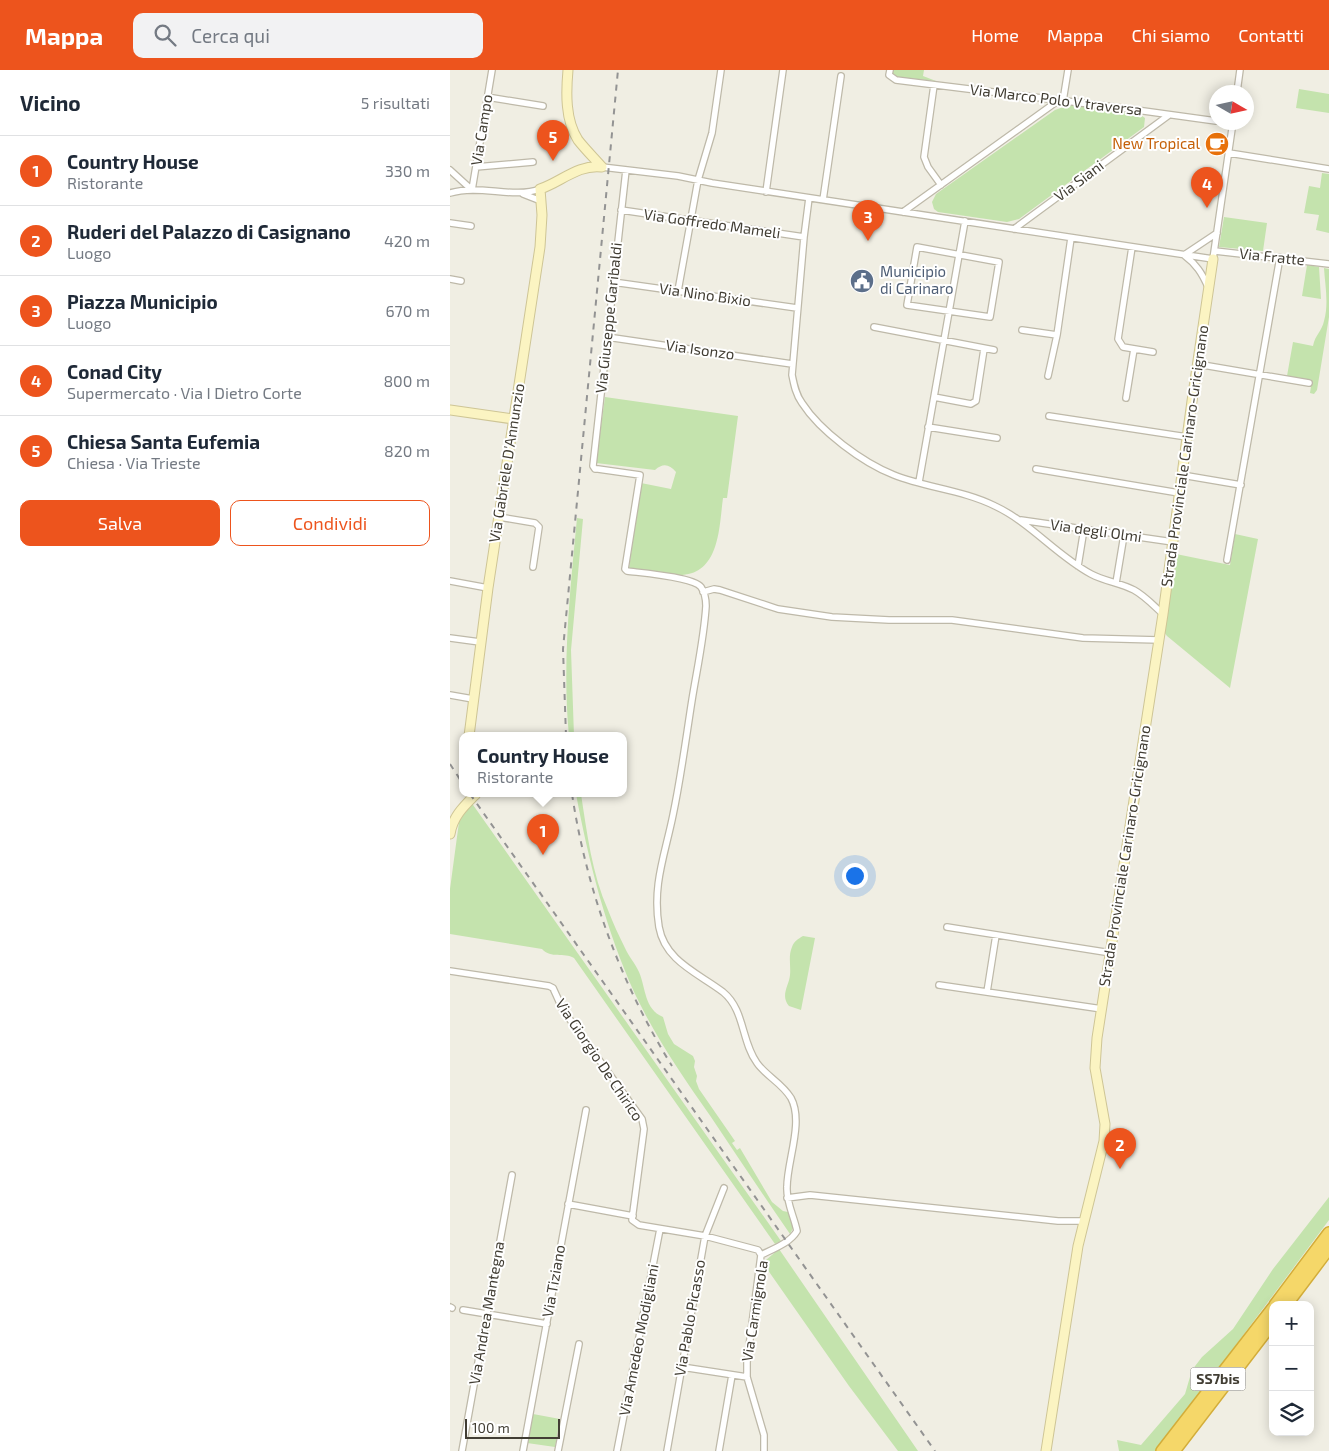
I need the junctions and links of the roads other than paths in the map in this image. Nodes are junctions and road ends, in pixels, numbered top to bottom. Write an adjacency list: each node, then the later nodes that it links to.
1 (492, 70): 11 (street, Via Campo)
2 (568, 70): 20 (street)
3 (721, 70): 24 (street)
4 (782, 70): 28 (street)
5 (890, 70): 9 (street, Via Marco Polo V traversa)
6 (1068, 70): 12 (street)
7 (1240, 70): 10 (street)
8 (841, 76): 32 (street)
9 (934, 85): 12 (street, Via Marco Polo V traversa); 25 (street)
10 (1239, 85)
11 (487, 97): 13 (street); 19 (street, Via Campo)
12 (1061, 100): 14 (street, Via Marco Polo V traversa); 25 (street)
13 (543, 106)
14 (1169, 114): 15 (street, Via Marco Polo V traversa); 40 (street, Via Siani)
15 (1209, 120)
16 (1232, 130): 17 (street)
17 (1229, 153): 21 (street); 41 (street)
18 (533, 162): 19 (street)
19 (476, 167): 27 (street, Via Campo)
20 (602, 167): 22 (street, Via Fratte); 26 (street)
21 (1329, 169)
22 (626, 170): 24 (street, Via Fratte); 34 (street, Via Giuseppe Garibaldi)
23 (451, 173): 27 (street)
24 (698, 180): 28 (street, Via Fratte); 36 (street)
25 (941, 185): 35 (street)
26 (540, 189): 29 (street); 33 (street, Via Gabriele D'Annunzio)
27 (472, 190): 29 (street); 30 (street)
28 (766, 192): 31 (street, Via Fratte)
29 (521, 193): 33 (street)
30 (450, 194)
31 (809, 198): 32 (street, Via Fratte); 42 (street)
32 (823, 200): 35 (street, Via Fratte)
33 (541, 202): 75 (street, Via Gabriele D'Annunzio)
34 (621, 210): 36 (street, Via Goffredo Mameli); 52 (street, Via Giuseppe Garibaldi)
35 (903, 212): 37 (street, Via Fratte)
36 (691, 220): 42 (street, Via Goffredo Mameli); 54 (street)
37 (965, 222): 40 (street, Via Fratte); 45 (street)
38 (450, 223): 39 (street)
39 (472, 226)
40 (1014, 229): 43 (street, Via Fratte)
41 (1217, 233): 46 (street); 47 (street)
42 (804, 237): 55 (street)
43 (1071, 238): 44 (street, Via Fratte); 59 (street)
44 (1132, 247): 46 (street, Via Fratte); 63 (street)
45 (959, 255): 56 (street); 56 (street); 56 (street)
46 (1184, 255): 47 (street, Via Fratte); 53 (street)
47 (1214, 255): 48 (street, Via Fratte); 53 (street, Strada Provinciale Carinaro-Gricignano)
48 (1280, 257): 49 (street, Via Fratte); 68 (street)
49 (1329, 264)
50 (450, 279): 51 (street)
51 (461, 281)
52 (613, 282): 54 (street, Via Nino Bixio); 60 (street, Via Giuseppe Garibaldi)
53 (1209, 289): 67 (street, Strada Provinciale Carinaro-Gricignano)
54 (678, 291): 55 (street, Via Nino Bixio)
55 (797, 308): 66 (street)
56 (949, 312): 61 (street)
57 (874, 327): 61 (street)
58 (1022, 330): 59 (street)
59 (1057, 335): 69 (street)
60 (607, 337): 66 (street, Via Isonzo); 95 (street, Via Giuseppe Garibaldi)
61 (944, 341): 62 (street); 71 (street)
62 (984, 348): 64 (street); 71 (street)
63 (1134, 349): 65 (street); 72 (street)
64 (994, 350)
65 (1153, 352)
66 (792, 364): 81 (street)
67 (1197, 364): 68 (street); 77 (street, Strada Provinciale Carinaro-Gricignano)
68 (1260, 374): 70 (street); 82 (street)
69 (1048, 376)
70 (1309, 383)
71 (934, 397): 76 (street)
72 (1126, 398)
73 (450, 410): 75 (street)
74 (1049, 416): 77 (street)
75 (513, 419): 84 (street, Via Gabriele D'Annunzio)
76 (928, 427): 78 (street); 81 (street)
77 (1187, 437): 80 (street, Strada Provinciale Carinaro-Gricignano)
78 (997, 438)
79 (1036, 469): 83 (street)
80 (1182, 475): 82 (street); 83 (street, Strada Provinciale Carinaro-Gricignano)
81 (918, 482): 85 (street)
82 (1241, 485): 89 (street)
83 (1179, 493): 88 (street, Strada Provinciale Carinaro-Gricignano)
84 (499, 517): 91 (street); 94 (street, Via Gabriele D'Annunzio)
85 (1019, 519): 86 (street, Via degli Olmi); 90 (street)
86 (1084, 529): 87 (street, Via degli Olmi); 90 (street)
87 (1124, 535): 88 (street, Via degli Olmi); 93 (street)
88 (1173, 542): 96 (street, Strada Provinciale Carinaro-Gricignano)
89 (1227, 560)
90 (1078, 566): 93 (street)
91 (533, 567)
92 (450, 581): 94 (street)
93 (1116, 584): 96 (street)
94 (488, 588): 99 (street, Via Gabriele D'Annunzio)
95 (703, 592): 98 (street); 115 (street, Via Carmignola)
96 (1163, 614): 98 (street, Strada Provinciale Carinaro-Gricignano)
97 (450, 638): 99 (street)
98 (1159, 640): 107 (street, Strada Provinciale Carinaro-Gricignano)
99 (480, 642): 101 (street, Via Gabriele D'Annunzio)
100 (450, 695): 101 (street)
101 (473, 699): 102 (street, Via Gabriele D'Annunzio)
102 (470, 732)
103 (473, 797): 104 (street)
104 (450, 832)
105 (948, 927): 106 (street)
106 (996, 935): 107 (street); 110 (street)
107 (1110, 953): 111 (street, Strada Provinciale Carinaro-Gricignano)
108 (450, 971): 117 (street, Via Giorgio De Chirico)
109 (939, 985): 110 (street)
110 (987, 992): 111 (street)
111 (1102, 1009): 118 (street, Strada Provinciale Carinaro-Gricignano)
112 (586, 1110): 116 (street, Via Tiziano)
113 (512, 1175): 128 (street, Via Andrea Mantegna)
114 (724, 1188): 121 (street, Via Pablo Picasso)
115 (788, 1198): 118 (street); 123 (street, Via Carmignola)
116 (568, 1204): 117 (street); 129 (street, Via Tiziano)
117 (633, 1216): 119 (street)
118 (1083, 1221): 142 (street, Strada Provinciale Carinaro-Gricignano)
119 (660, 1229): 121 (street); 138 (street, Via Amedeo Modigliani)
120 (1329, 1233): 124 (highway)
121 (705, 1236): 123 (street); 132 (street, Via Pablo Picasso)
122 (1329, 1248): 125 (highway)
123 (761, 1255): 134 (street, Via Carmignola)
124 (1278, 1301)
125 (1289, 1301)
126 (463, 1310): 128 (street)
127 (1269, 1313): 143 (highway, SS7bis)
128 (488, 1314): 129 (street); 135 (street, Via Andrea Mantegna)
129 (546, 1324): 136 (street, Via Tiziano)
130 (1269, 1327): 144 (highway, SS7bis)
131 (579, 1344): 137 (street)
132 (682, 1367): 133 (street); 139 (street, Via Pablo Picasso)
133 (732, 1375): 134 (street); 140 (street)
134 (746, 1377): 141 (street, Via Carmignola)
135 (462, 1451)
136 (523, 1451)
137 (558, 1451)
138 (617, 1451)
139 (667, 1451)
140 (719, 1451)
141 (764, 1451)
142 (1046, 1451)
143 (1162, 1451)
144 (1174, 1451)

